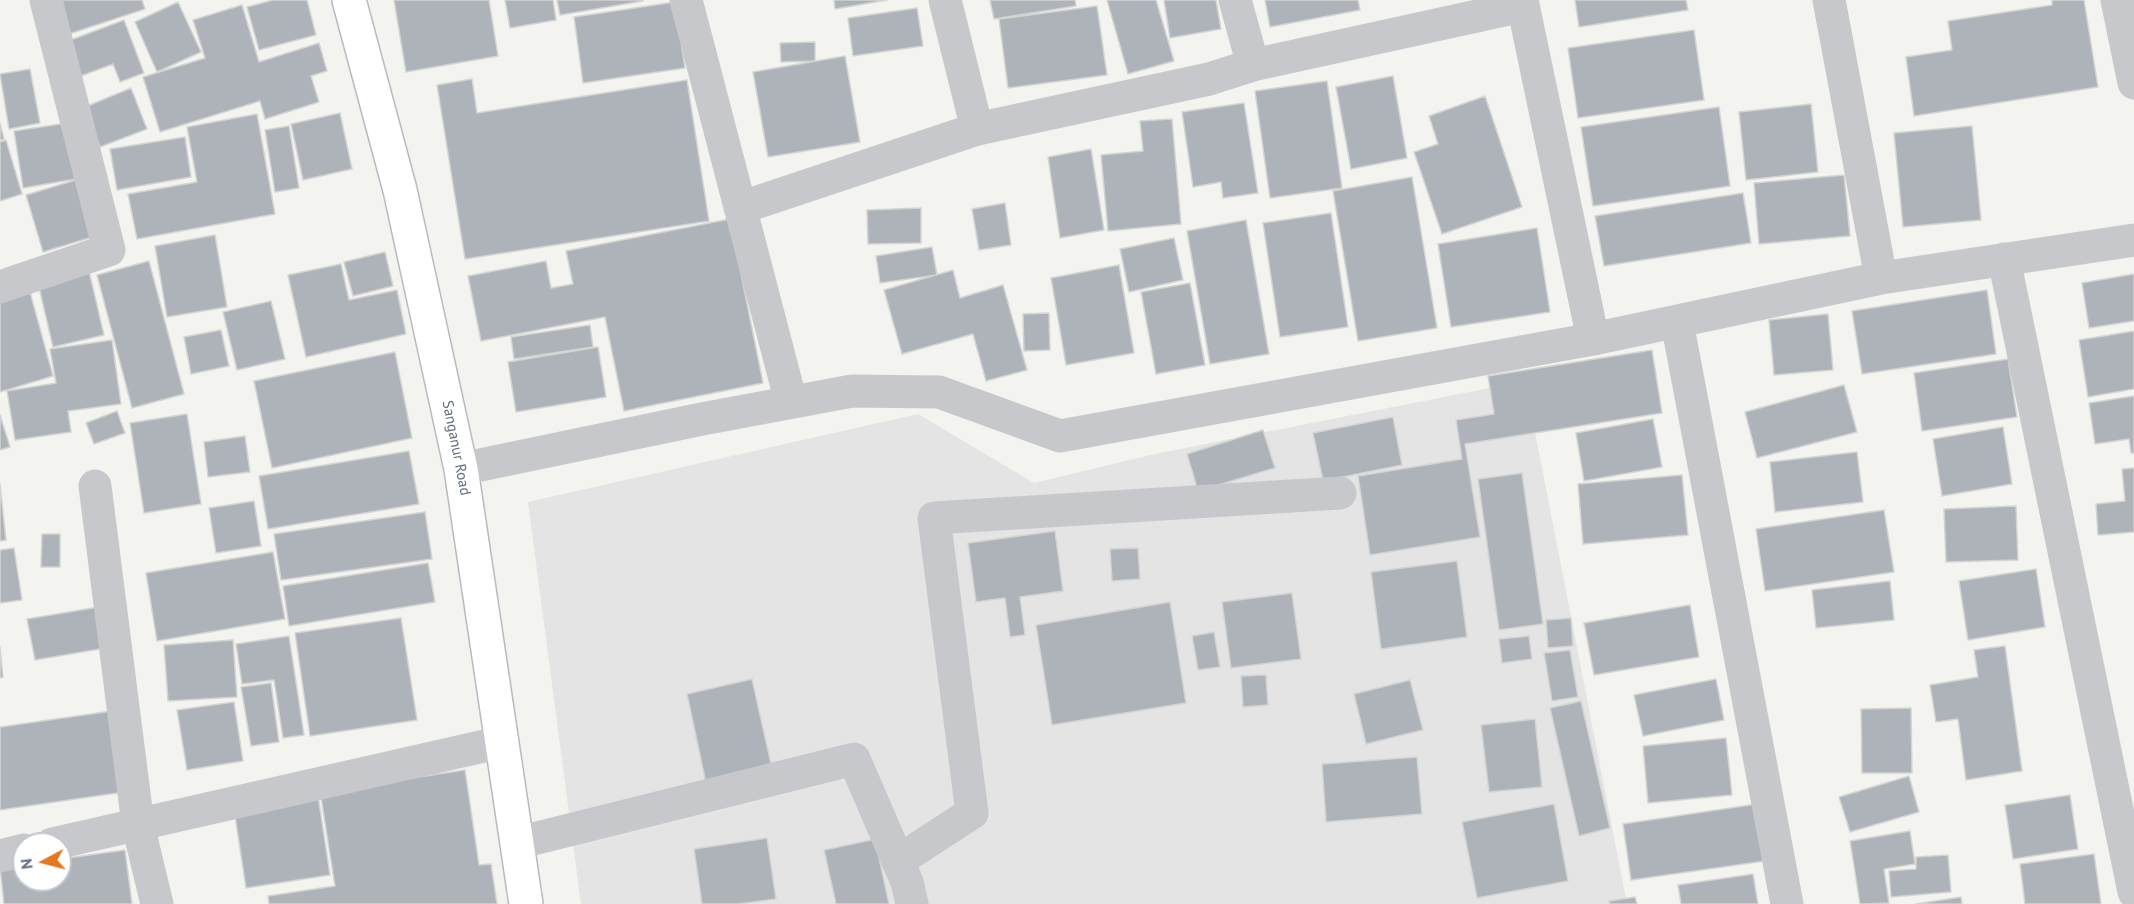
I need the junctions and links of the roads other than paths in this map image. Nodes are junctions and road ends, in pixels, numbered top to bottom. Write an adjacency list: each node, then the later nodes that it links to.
1 (46, 0): 16 (street)
2 (349, 0): 20 (main road, Sanganur Road)
3 (686, 0): 12 (street)
4 (945, 0): 11 (street)
5 (1235, 0): 9 (street)
6 (1829, 0): 15 (street)
7 (2117, 0): 10 (street)
8 (1522, 3): 9 (street); 18 (street)
9 (1253, 65): 11 (street)
10 (2134, 83)
11 (977, 129): 12 (street)
12 (740, 208): 19 (street)
13 (2134, 240): 14 (street)
14 (2004, 260): 15 (street); 28 (street)
15 (1881, 279): 17 (street)
16 (0, 287)
17 (1677, 322): 18 (street); 32 (street)
18 (1593, 339): 19 (street)
19 (791, 402): 20 (street)
20 (461, 469): 23 (main road, Sanganur Road)
21 (95, 486): 24 (street)
22 (1340, 493): 27 (street)
23 (502, 742): 24 (street); 26 (main road, Sanganur Road)
24 (138, 825): 25 (street); 29 (street)
25 (72, 840)
26 (517, 843): 27 (street); 30 (main road, Sanganur Road)
27 (898, 861): 31 (street)
28 (2134, 892)
29 (157, 904)
30 (526, 904)
31 (912, 904)
32 (1787, 904)

